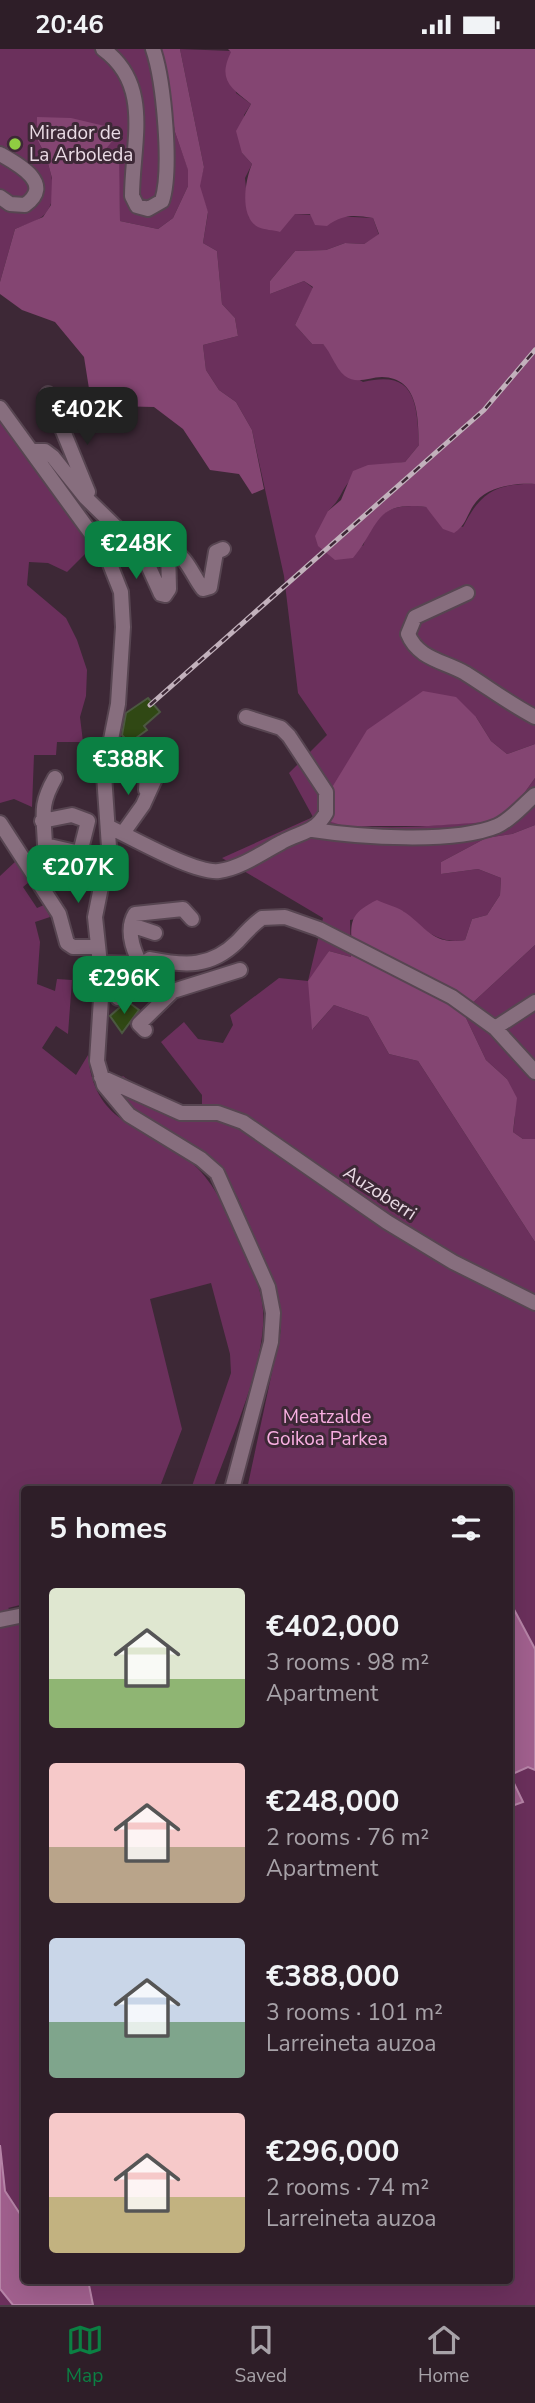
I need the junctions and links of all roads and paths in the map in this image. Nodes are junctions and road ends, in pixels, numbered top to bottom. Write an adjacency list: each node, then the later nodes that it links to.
1 (103, 49): 2 (street)
2 (153, 49)
3 (0, 154): 4 (street)
4 (0, 197)
5 (48, 394): 8 (street)
6 (0, 408): 7 (street)
7 (34, 451): 8 (street); 20 (street)
8 (99, 511): 9 (street)
9 (223, 549)
10 (467, 593): 12 (street)
11 (246, 717): 21 (street)
12 (535, 717)
13 (148, 759): 17 (street)
14 (158, 772): 17 (street)
15 (55, 778): 18 (street)
16 (535, 795): 21 (street)
17 (143, 805): 22 (street)
18 (41, 821): 23 (street); 23 (street)
19 (0, 823): 24 (street)
20 (108, 827): 22 (street); 28 (street)
21 (313, 830): 22 (street)
22 (123, 833)
23 (45, 845): 24 (street)
24 (41, 887): 28 (street)
25 (192, 919): 26 (street)
26 (131, 925): 27 (street); 30 (street)
27 (155, 933)
28 (97, 947): 29 (street)
29 (100, 963): 30 (street); 41 (street)
30 (143, 964): 31 (street); 33 (street)
31 (183, 965): 34 (street); 38 (street)
32 (240, 970): 34 (street)
33 (147, 978): 35 (street); 36 (street)
34 (213, 979): 35 (street)
35 (173, 991): 39 (street)
36 (118, 998)
37 (535, 1002): 38 (street)
38 (495, 1028): 40 (street)
39 (145, 1030)
40 (535, 1072)
41 (101, 1077): 42 (street, Auzoberri); 43 (street)
42 (535, 1303)
43 (258, 1392): 44 (street); 45 (street)
44 (225, 1486)
45 (233, 1486)
46 (21, 1616): 47 (street)
47 (0, 1620)

